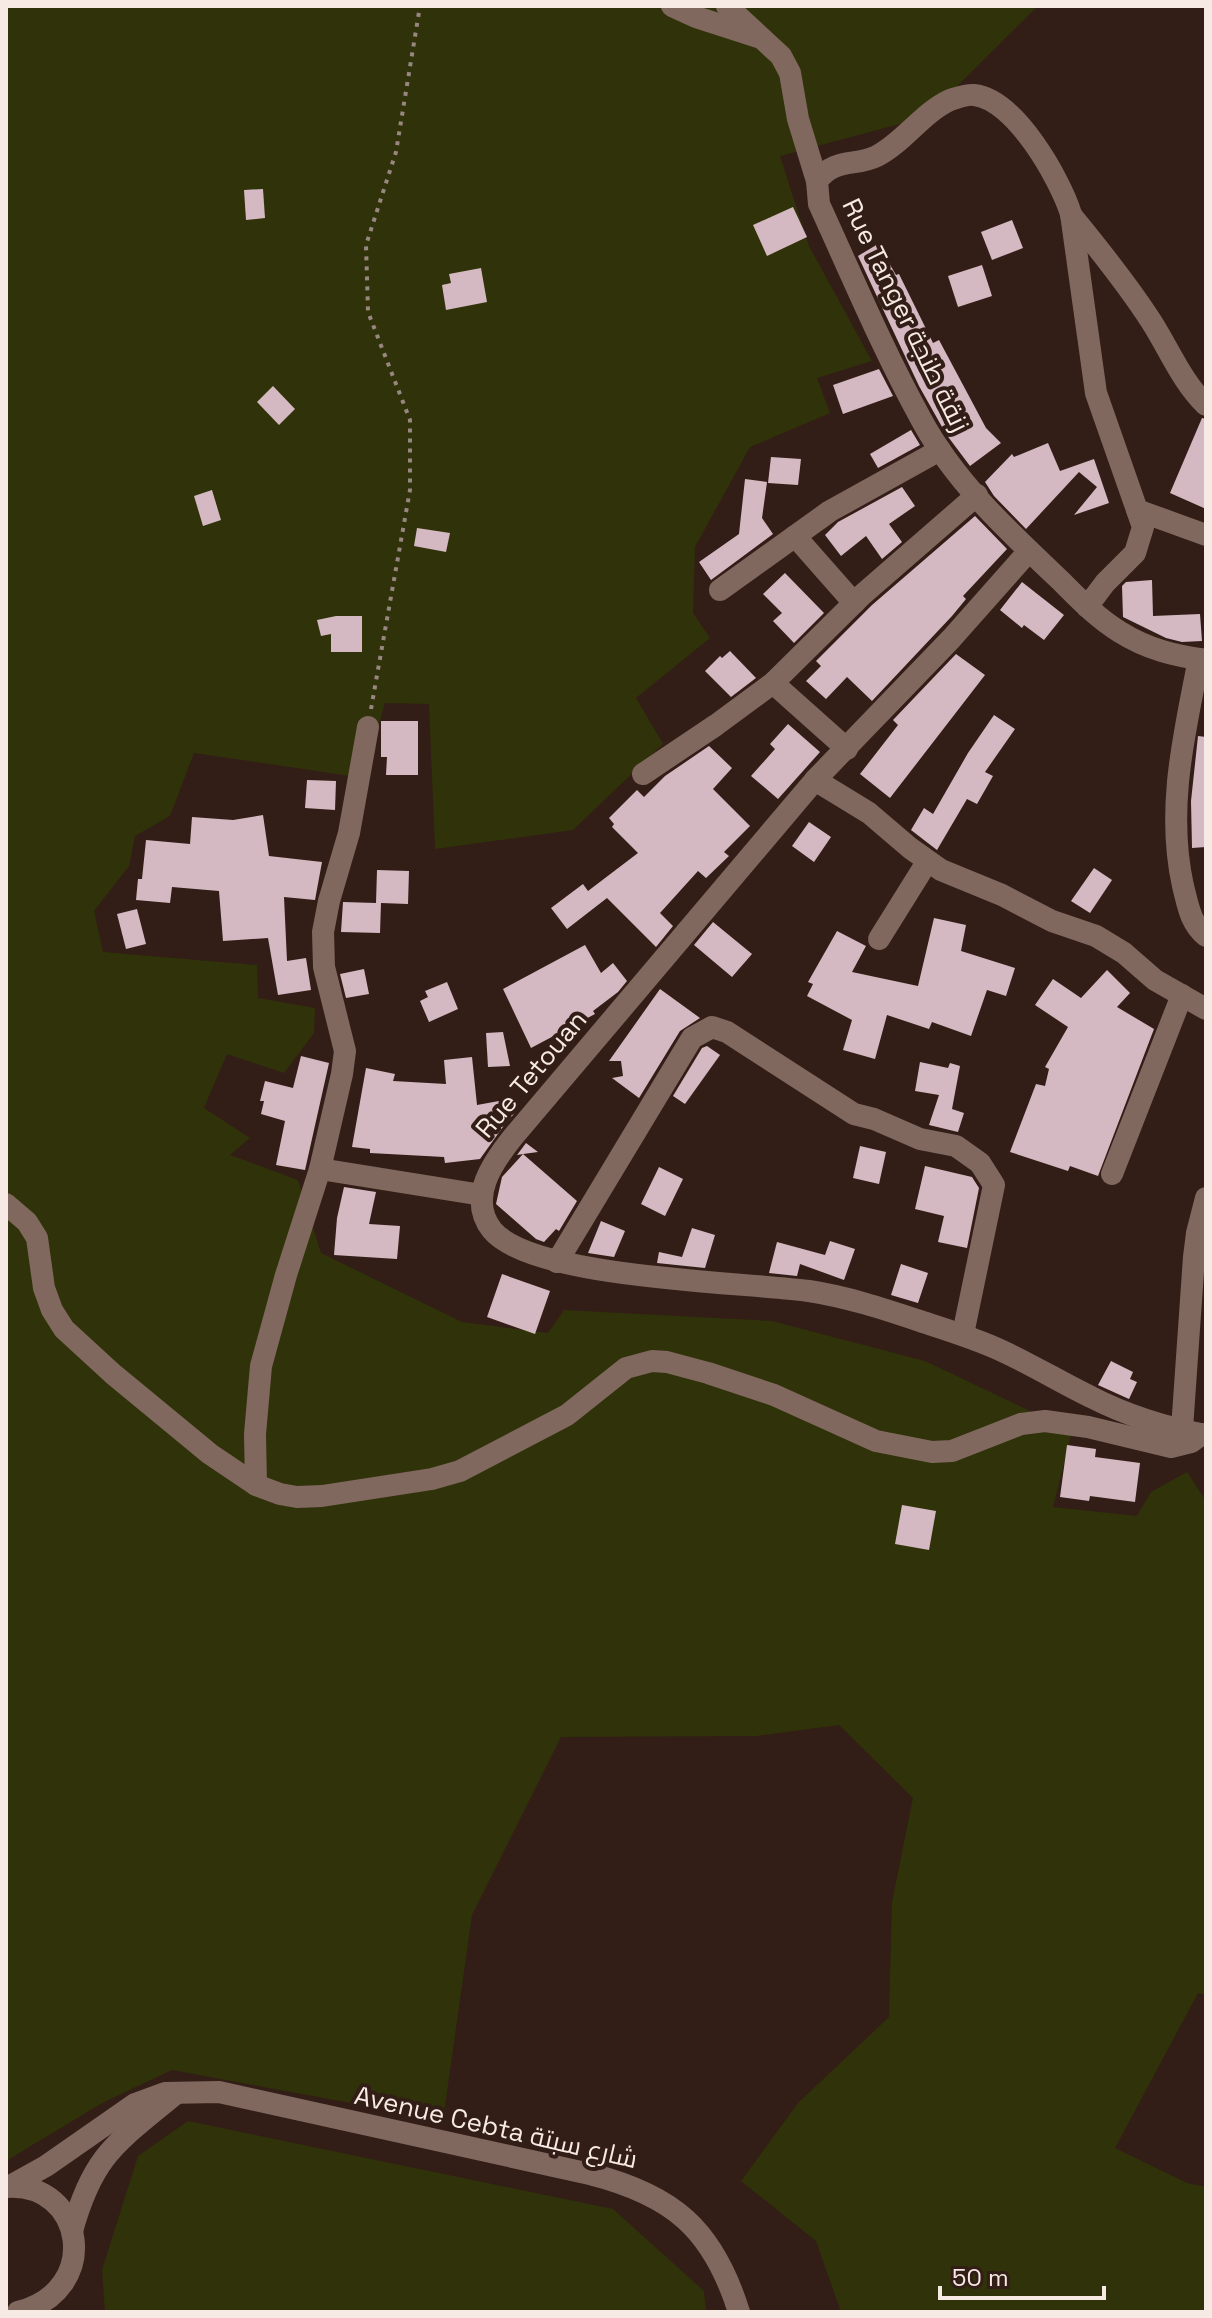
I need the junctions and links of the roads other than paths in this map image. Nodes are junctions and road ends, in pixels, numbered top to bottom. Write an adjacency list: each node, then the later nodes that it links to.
1 (672, 6): 3 (street)
2 (727, 6): 3 (street)
3 (765, 39): 4 (street)
4 (817, 181): 5 (street, Rue Tanger زنقة طنجة); 7 (street, Rue Tanger زنقة طنجة)
5 (1071, 214): 6 (street); 9 (street, Rue Tanger زنقة طنجة)
6 (1206, 405)
7 (940, 450): 8 (street, Rue Tanger زنقة طنجة); 11 (street)
8 (977, 495): 12 (street, Rue Tanger زنقة طنجة); 14 (street)
9 (1137, 510): 10 (street); 15 (street, Rue Tanger زنقة طنجة)
10 (1206, 535)
11 (795, 536): 13 (street); 14 (street)
12 (1029, 551): 15 (street, Rue Tanger زنقة طنجة); 19 (street, Rue Tetouan)
13 (720, 590)
14 (854, 603): 17 (street)
15 (1087, 607): 16 (street, Rue Tanger زنقة طنجة)
16 (1203, 660): 23 (street)
17 (773, 683): 19 (street); 20 (street)
18 (368, 727): 27 (street)
19 (847, 749): 21 (street, Rue Tetouan)
20 (643, 774)
21 (815, 780): 22 (street); 29 (street, Rue Tetouan)
22 (927, 862): 24 (street); 25 (street)
23 (1206, 936)
24 (879, 939)
25 (1182, 995): 26 (street); 28 (street)
26 (1206, 1009)
27 (320, 1169): 29 (street); 35 (street)
28 (1112, 1174)
29 (482, 1195): 32 (street)
30 (1206, 1198): 34 (street)
31 (6, 1204): 35 (street)
32 (557, 1262): 33 (street); 33 (street)
33 (963, 1334): 34 (street)
34 (1196, 1433): 35 (street)
35 (256, 1485)
36 (178, 2092): 37 (street, Avenue Cebta شارع سبتة); 38 (street); 42 (street, Avenue Cebta شارع سبتة)
37 (8, 2187): 38 (street)
38 (72, 2231): 39 (street)
39 (50, 2306): 41 (street)
40 (6, 2312): 41 (street)
41 (16, 2312)
42 (739, 2312)

